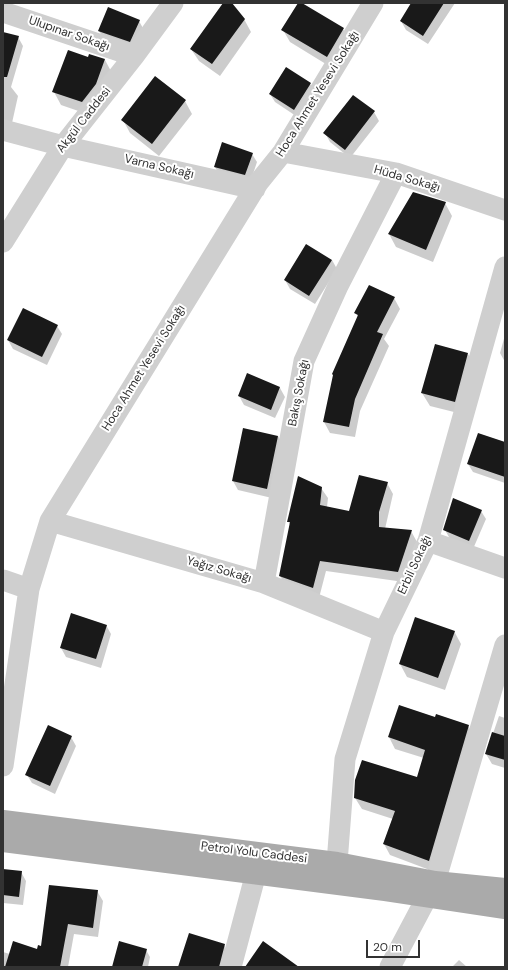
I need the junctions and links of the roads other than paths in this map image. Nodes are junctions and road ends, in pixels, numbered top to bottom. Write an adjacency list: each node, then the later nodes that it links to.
1 (173, 3): 4 (street, Akgül Caddesi)
2 (373, 3): 7 (street, Hoca Ahmet Yesevi Sokağı)
3 (3, 12): 4 (street, Ulupınar Sokağı)
4 (134, 56): 6 (street, Akgül Caddesi)
5 (3, 130): 6 (street, Varna Sokağı)
6 (63, 146): 9 (street, Varna Sokağı); 11 (street, Akgül Caddesi)
7 (283, 152): 8 (street, Hüda Sokağı); 9 (street, Hoca Ahmet Yesevi Sokağı)
8 (396, 173): 10 (street, Hüda Sokağı); 17 (street, Bakış Sokağı)
9 (255, 189): 13 (street, Hoca Ahmet Yesevi Sokağı)
10 (505, 210)
11 (3, 242)
12 (505, 267): 14 (street, Erbil Sokağı)
13 (50, 521): 17 (street, Yağız Sokağı); 18 (street, Hoca Ahmet Yesevi Sokağı)
14 (428, 541): 15 (street); 19 (street, Erbil Sokağı)
15 (505, 568)
16 (3, 580): 18 (street)
17 (264, 583): 19 (street, Yağız Sokağı)
18 (29, 589): 21 (street, Hoca Ahmet Yesevi Sokağı)
19 (384, 632): 24 (street, Erbil Sokağı)
20 (505, 645): 26 (street)
21 (3, 766)
22 (3, 821): 24 (main road, Petrol Yolu Caddesi)
23 (3, 841): 25 (main road, Petrol Yolu Caddesi)
24 (337, 863): 26 (main road, Petrol Yolu Caddesi)
25 (256, 874): 26 (main road, Petrol Yolu Caddesi); 29 (street)
26 (431, 889): 27 (main road, Petrol Yolu Caddesi); 28 (main road, Petrol Yolu Caddesi); 30 (street)
27 (505, 889)
28 (505, 908)
29 (230, 967)
30 (390, 967)

